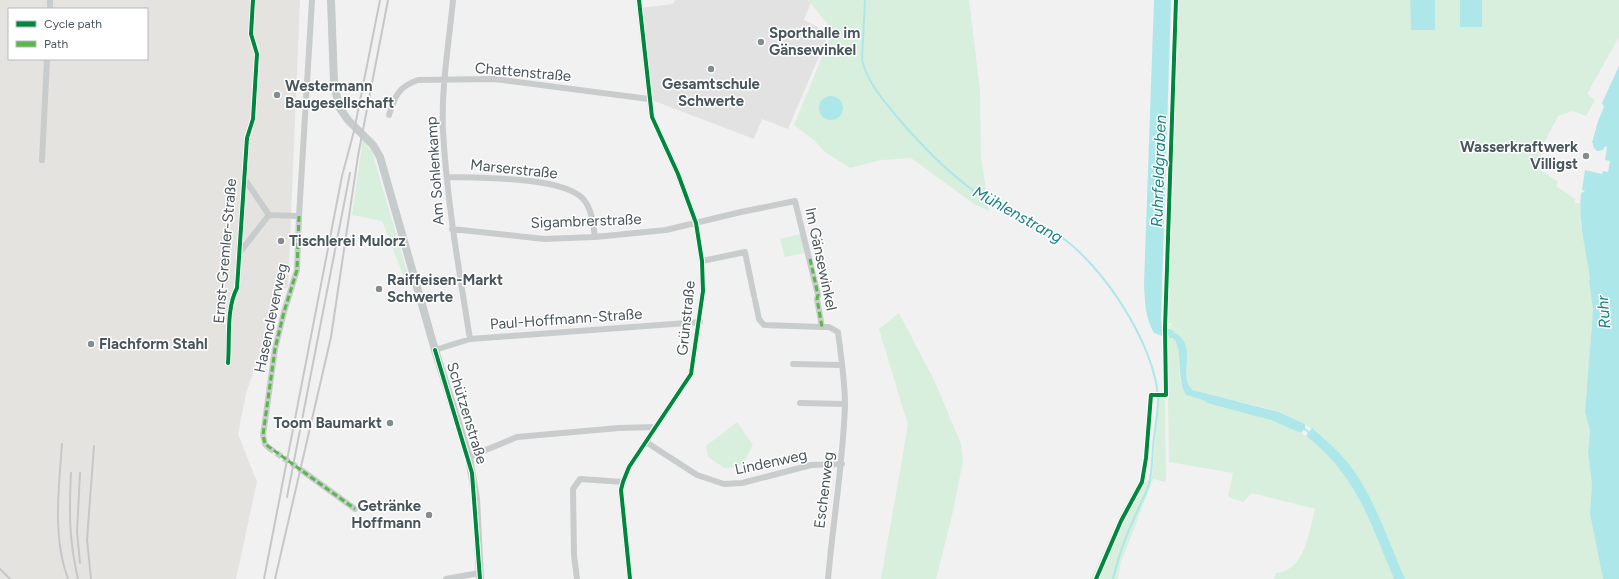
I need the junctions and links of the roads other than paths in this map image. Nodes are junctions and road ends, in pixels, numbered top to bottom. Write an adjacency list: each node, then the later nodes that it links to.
1 (253, 0): 12 (street, Ernst-Gremler-Straße)
2 (312, 0): 14 (street, Hasencleverweg)
3 (331, 0): 23 (main road, Schützenstraße)
4 (453, 0): 7 (street, Am Sohlenkamp)
5 (639, 0): 8 (street, Grünstraße)
6 (47, 60): 10 (street)
7 (445, 81): 8 (street, Chattenstraße); 9 (street, Chattenstraße); 11 (street, Am Sohlenkamp)
8 (649, 99): 15 (street, Grünstraße)
9 (389, 115)
10 (42, 160)
11 (447, 177): 16 (street, Am Sohlenkamp); 17 (street, Marserstraße)
12 (244, 178): 13 (street); 18 (street, Ernst-Gremler-Straße)
13 (269, 215): 14 (street); 18 (street)
14 (299, 216): 31 (street, Hasencleverweg)
15 (696, 223): 17 (street, Sigambrerstraße); 19 (street, Grünstraße); 21 (street, Im Gänsewinkel)
16 (452, 229): 17 (street, Sigambrerstraße); 22 (street, Am Sohlenkamp)
17 (595, 237)
18 (240, 252): 24 (street, Ernst-Gremler-Straße)
19 (702, 261): 20 (street, Grünstraße); 21 (street, Eschenweg)
20 (700, 322): 22 (street, Paul-Hoffmann-Straße); 29 (street, Grünstraße)
21 (822, 327): 26 (street, Eschenweg)
22 (470, 339): 23 (street, Paul-Hoffmann-Straße)
23 (435, 350): 32 (main road, Schützenstraße)
24 (228, 363)
25 (793, 364): 26 (street)
26 (842, 365): 28 (street, Eschenweg)
27 (800, 403): 28 (street)
28 (845, 404): 33 (street, Eschenweg)
29 (656, 427): 30 (street, Grünstraße); 32 (street)
30 (646, 442): 33 (street, Lindenweg); 35 (street, Grünstraße)
31 (269, 448)
32 (469, 457): 37 (main road, Schützenstraße)
33 (842, 464): 41 (street, Eschenweg)
34 (304, 472): 36 (street)
35 (623, 482): 39 (street); 40 (street, Grünstraße)
36 (355, 509)
37 (480, 576): 38 (street)
38 (446, 579)
39 (577, 579)
40 (630, 579)
41 (828, 579)

